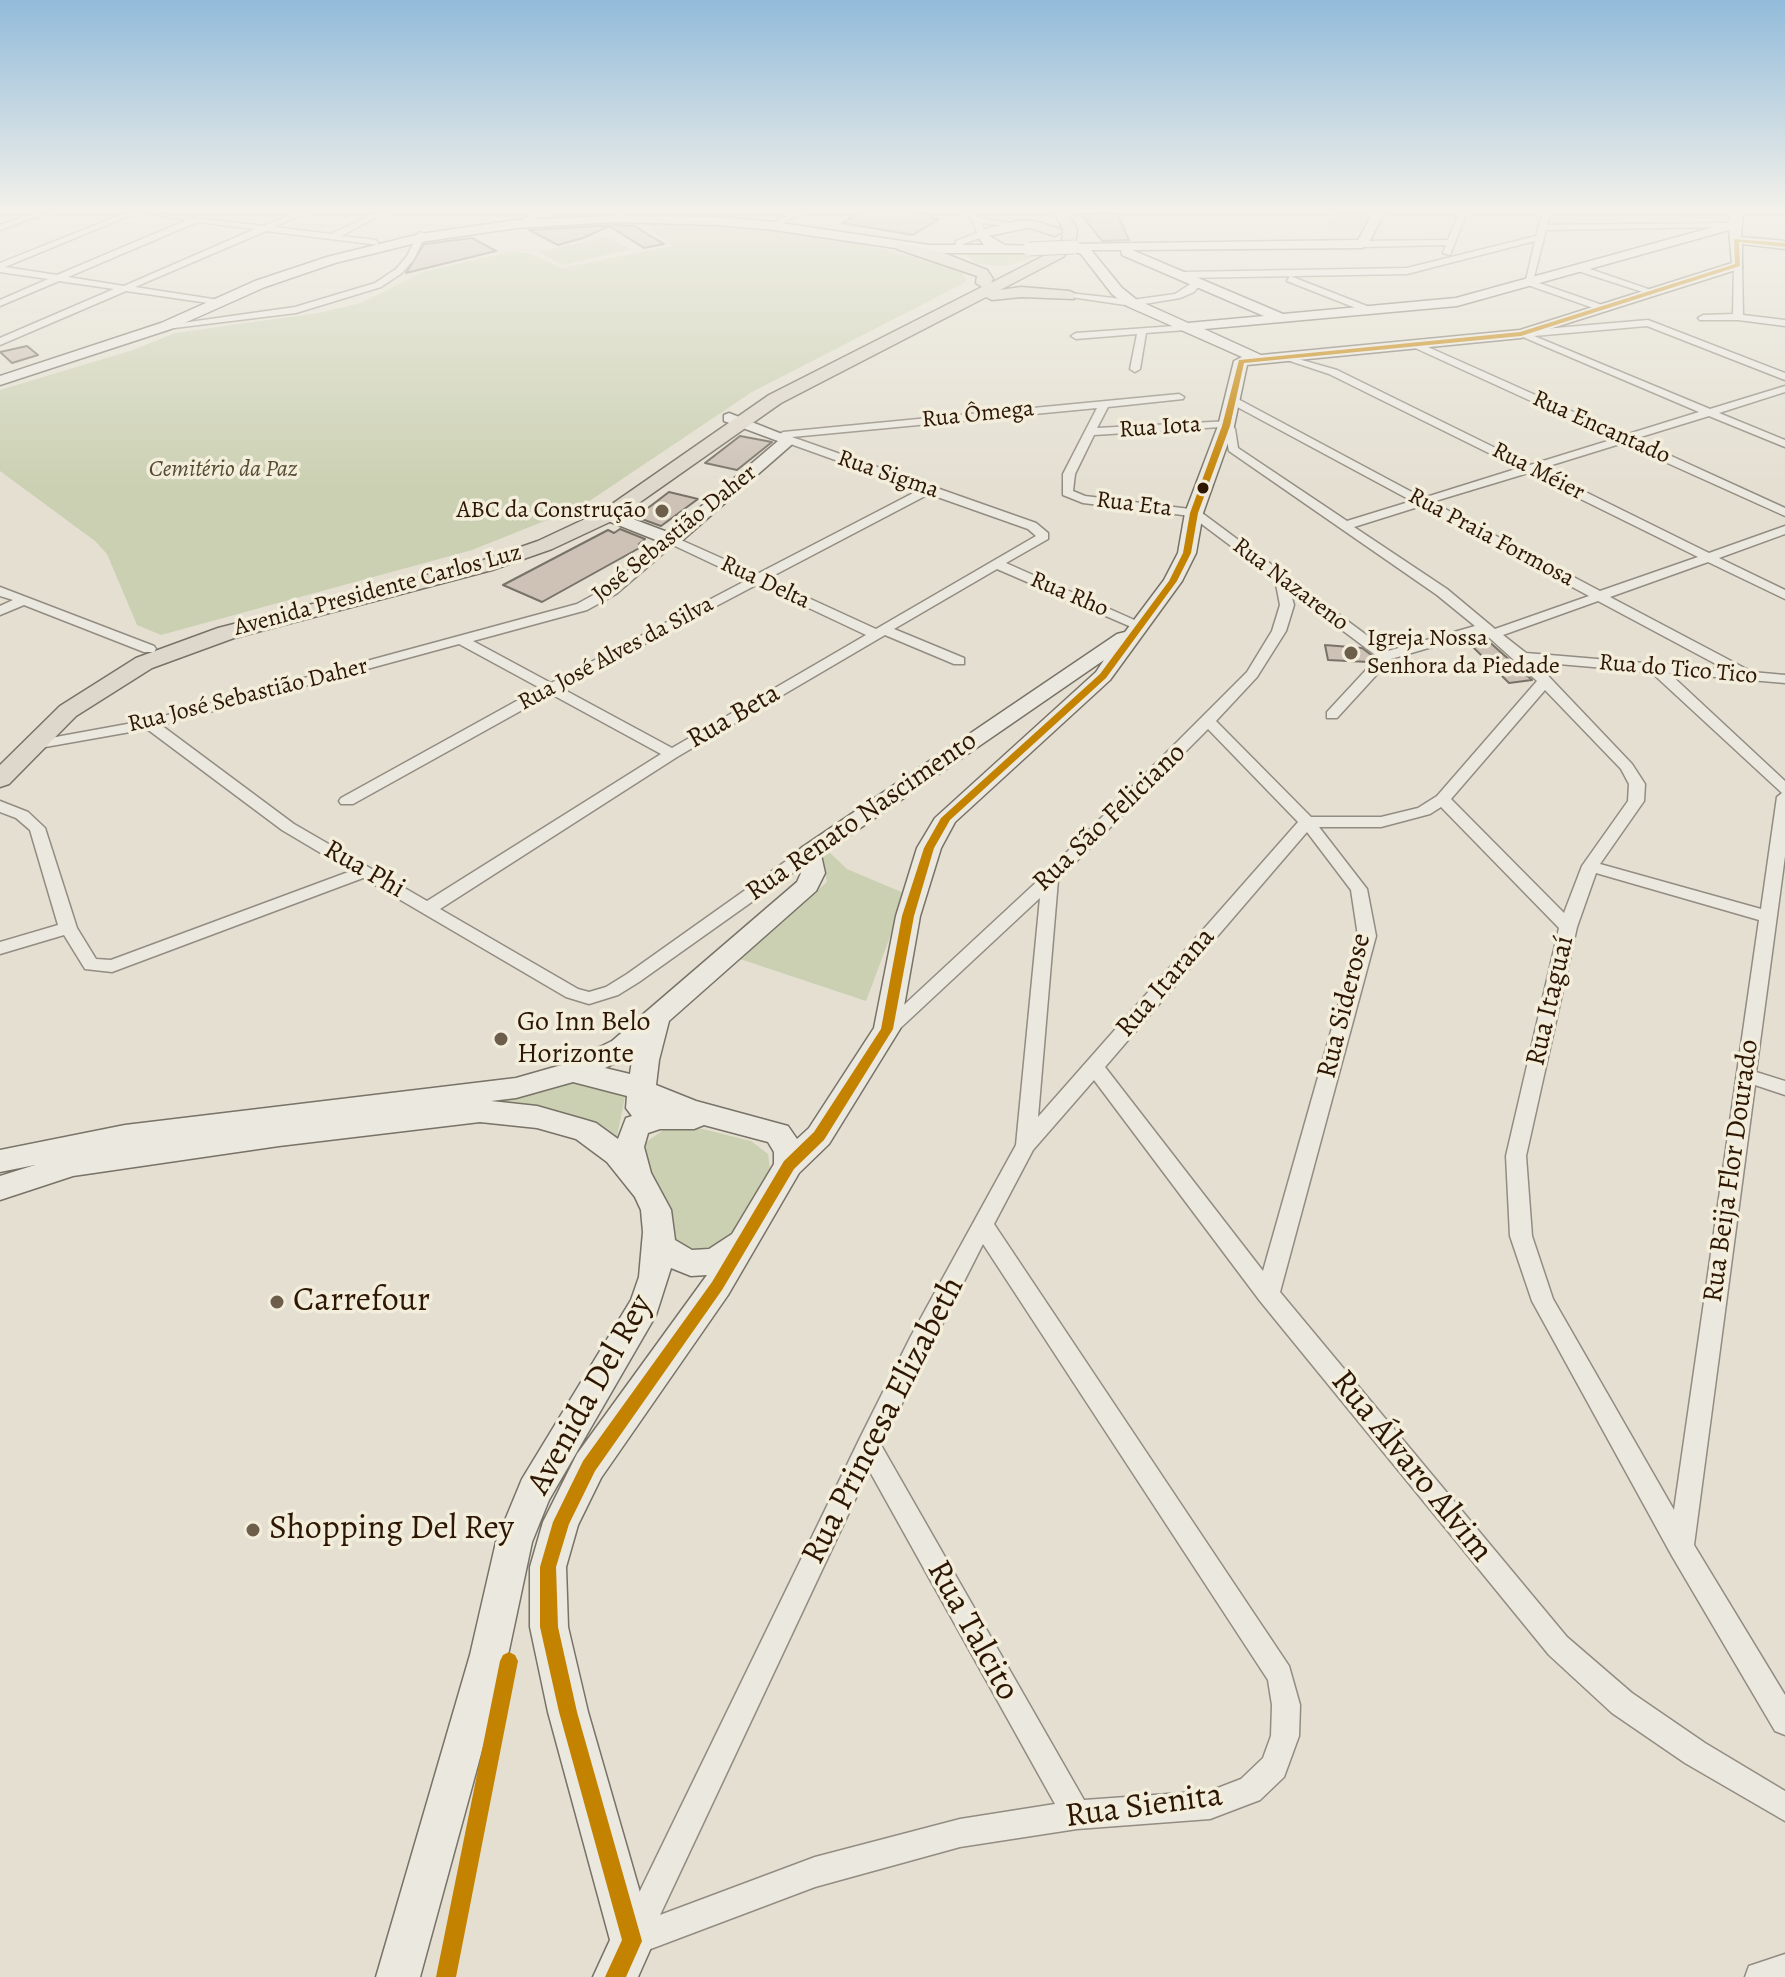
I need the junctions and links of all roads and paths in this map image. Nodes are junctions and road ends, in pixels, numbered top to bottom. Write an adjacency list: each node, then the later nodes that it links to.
1 (91, 304): 28 (street)
2 (206, 304): 33 (street)
3 (208, 304): 21 (street)
4 (322, 304): 21 (street)
5 (941, 304): 41 (main road, Avenida Presidente Carlos Luz)
6 (959, 304): 41 (main road, Avenida Presidente Carlos Luz)
7 (1135, 304): 22 (street)
8 (1249, 304): 17 (street)
9 (1354, 304): 15 (street)
10 (1432, 304): 15 (street)
11 (1591, 304): 14 (street)
12 (1614, 304): 14 (street)
13 (1738, 304): 16 (street)
14 (1602, 308): 25 (street)
15 (1369, 310): 17 (street); 19 (street)
16 (1738, 317): 18 (street); 20 (street)
17 (1281, 318): 22 (street)
18 (1703, 318)
19 (1398, 320)
20 (1785, 325)
21 (166, 326): 35 (street)
22 (1186, 327): 23 (street); 30 (street)
23 (1142, 331): 26 (street); 32 (street)
24 (1427, 331): 27 (street)
25 (1521, 334): 27 (street); 34 (street); 40 (street)
26 (1080, 336)
27 (1455, 341): 29 (street)
28 (0, 342)
29 (1416, 345): 31 (street); 45 (street, Rua Encantado)
30 (1244, 356): 31 (street); 38 (street)
31 (1287, 357): 47 (street, Rua Méier)
32 (1135, 369)
33 (0, 374)
34 (1785, 377)
35 (0, 381)
36 (1785, 389): 40 (street)
37 (1179, 397): 39 (street, Rua Ômega)
38 (1232, 400): 42 (street); 49 (street, Rua Praia Formosa)
39 (1105, 403): 43 (street); 44 (street, Rua Ômega)
40 (1704, 412): 45 (street); 46 (street)
41 (735, 420): 44 (street, Rua Sigma); 52 (main road, Avenida Presidente Carlos Luz); 70 (main road, Avenida Presidente Carlos Luz)
42 (1226, 425): 43 (street, Rua Iota); 51 (street); 53 (street, Rua Itaguaí)
43 (1093, 432): 51 (street, Rua Eta)
44 (782, 438): 48 (street, Rua Sigma); 56 (street, José Sebastião Daher)
45 (1630, 439): 47 (street); 50 (street, Rua Encantado)
46 (1785, 444)
47 (1534, 469): 49 (street); 57 (street, Rua Méier)
48 (929, 489): 55 (street, Rua Sigma); 59 (street, Rua José Alves da Silva)
49 (1421, 500): 53 (street); 62 (street, Rua Praia Formosa)
50 (1785, 512)
51 (1194, 513): 60 (street, Rua Nazareno); 66 (street)
52 (609, 515): 56 (street, Rua Delta); 82 (main road, Avenida Presidente Carlos Luz)
53 (1344, 526): 67 (street, Rua Itaguaí)
54 (1785, 530): 57 (street)
55 (1044, 536): 58 (street, Rua Beta)
56 (672, 540): 59 (street, Rua Delta); 69 (street, José Sebastião Daher)
57 (1704, 557): 62 (street); 63 (street, Rua Méier)
58 (997, 564): 66 (street, Rua Rho); 68 (street, Rua Beta)
59 (758, 579): 68 (street, Rua Delta); 78 (street, Rua José Alves da Silva)
60 (1281, 579): 71 (street, Rua Nazareno); 80 (street, Rua São Feliciano)
61 (0, 591): 64 (street)
62 (1598, 595): 67 (street); 75 (street, Rua Praia Formosa)
63 (1785, 595)
64 (24, 600): 65 (street); 70 (street)
65 (0, 611)
66 (1138, 630): 92 (street, Rua Renato Nascimento); 103 (street)
67 (1489, 630): 71 (street); 72 (street, Rua Itaguaí)
68 (880, 632): 73 (street, Rua Delta); 83 (street, Rua Beta)
69 (461, 640): 78 (street); 81 (street, Rua José Sebastião Daher)
70 (149, 649): 84 (main road, Avenida Presidente Carlos Luz)
71 (1386, 656): 79 (street)
72 (1522, 657): 74 (street, Rua do Tico Tico); 77 (street, Rua Itaguaí)
73 (959, 661)
74 (1655, 668): 75 (street, Rua do Tico Tico); 86 (street)
75 (1749, 676): 76 (street, Rua do Tico Tico)
76 (1785, 679)
77 (1546, 680): 88 (street); 93 (street, Rua Itaguaí)
78 (553, 687): 83 (street); 89 (street, Rua José Alves da Silva)
79 (1332, 715)
80 (1208, 721): 91 (street, Rua Siderose); 95 (street, Rua São Feliciano)
81 (150, 724): 82 (street, Rua José Sebastião Daher); 94 (street, Rua Phi)
82 (34, 745): 85 (main road, Avenida Presidente Carlos Luz)
83 (672, 754): 96 (street, Rua Beta)
84 (0, 756)
85 (0, 779)
86 (1785, 789)
87 (1785, 797): 97 (street, Rua Beija Flor Dourado)
88 (1442, 799): 91 (street); 98 (street)
89 (347, 801)
90 (0, 806): 99 (street)
91 (1307, 822): 104 (street, Rua Itarana); 119 (street, Rua Siderose)
92 (809, 853): 101 (street, Rua Renato Nascimento); 102 (street)
93 (1590, 866): 97 (street); 98 (street, Rua Itaguaí)
94 (367, 871): 96 (street, Rua Phi); 99 (street)
95 (1050, 879): 103 (street, Rua São Feliciano); 111 (street, Rua Princesa Elizabeth)
96 (429, 908): 101 (street, Rua Phi)
97 (1766, 916): 106 (street, Rua Beija Flor Dourado)
98 (1568, 927): 121 (street, Rua Itaguaí)
99 (68, 928): 100 (street)
100 (0, 948)
101 (589, 998)
102 (657, 1018): 105 (street); 108 (street)
103 (887, 1029): 113 (street)
104 (1094, 1066): 111 (street, Rua Itarana); 119 (street, Rua Álvaro Alvim)
105 (573, 1072): 108 (street); 112 (street)
106 (1745, 1075): 107 (street); 121 (street, Rua Beija Flor Dourado)
107 (1785, 1088)
108 (644, 1093): 109 (street); 110 (street)
109 (717, 1119): 110 (street); 113 (street)
110 (636, 1126): 114 (street)
111 (1026, 1145): 116 (street, Rua Princesa Elizabeth)
112 (0, 1161)
113 (789, 1165): 118 (street)
114 (636, 1173): 115 (street, Avenida Del Rey); 117 (street, Avenida Del Rey)
115 (0, 1188)
116 (984, 1227): 120 (street, Rua Princesa Elizabeth); 124 (street, Rua Sienita)
117 (658, 1232): 118 (street); 127 (street, Avenida Del Rey)
118 (744, 1237): 125 (street)
119 (1268, 1294): 123 (street, Rua Álvaro Alvim)
120 (868, 1446): 124 (street, Rua Talcito); 125 (street, Rua Princesa Elizabeth)
121 (1681, 1547): 122 (street, Rua Itaguaí)
122 (1785, 1721)
123 (1785, 1807)
124 (1077, 1815): 125 (street, Rua Sienita)
125 (624, 1959)
126 (1785, 1969): 128 (street)
127 (398, 1977)
128 (1760, 1977)

